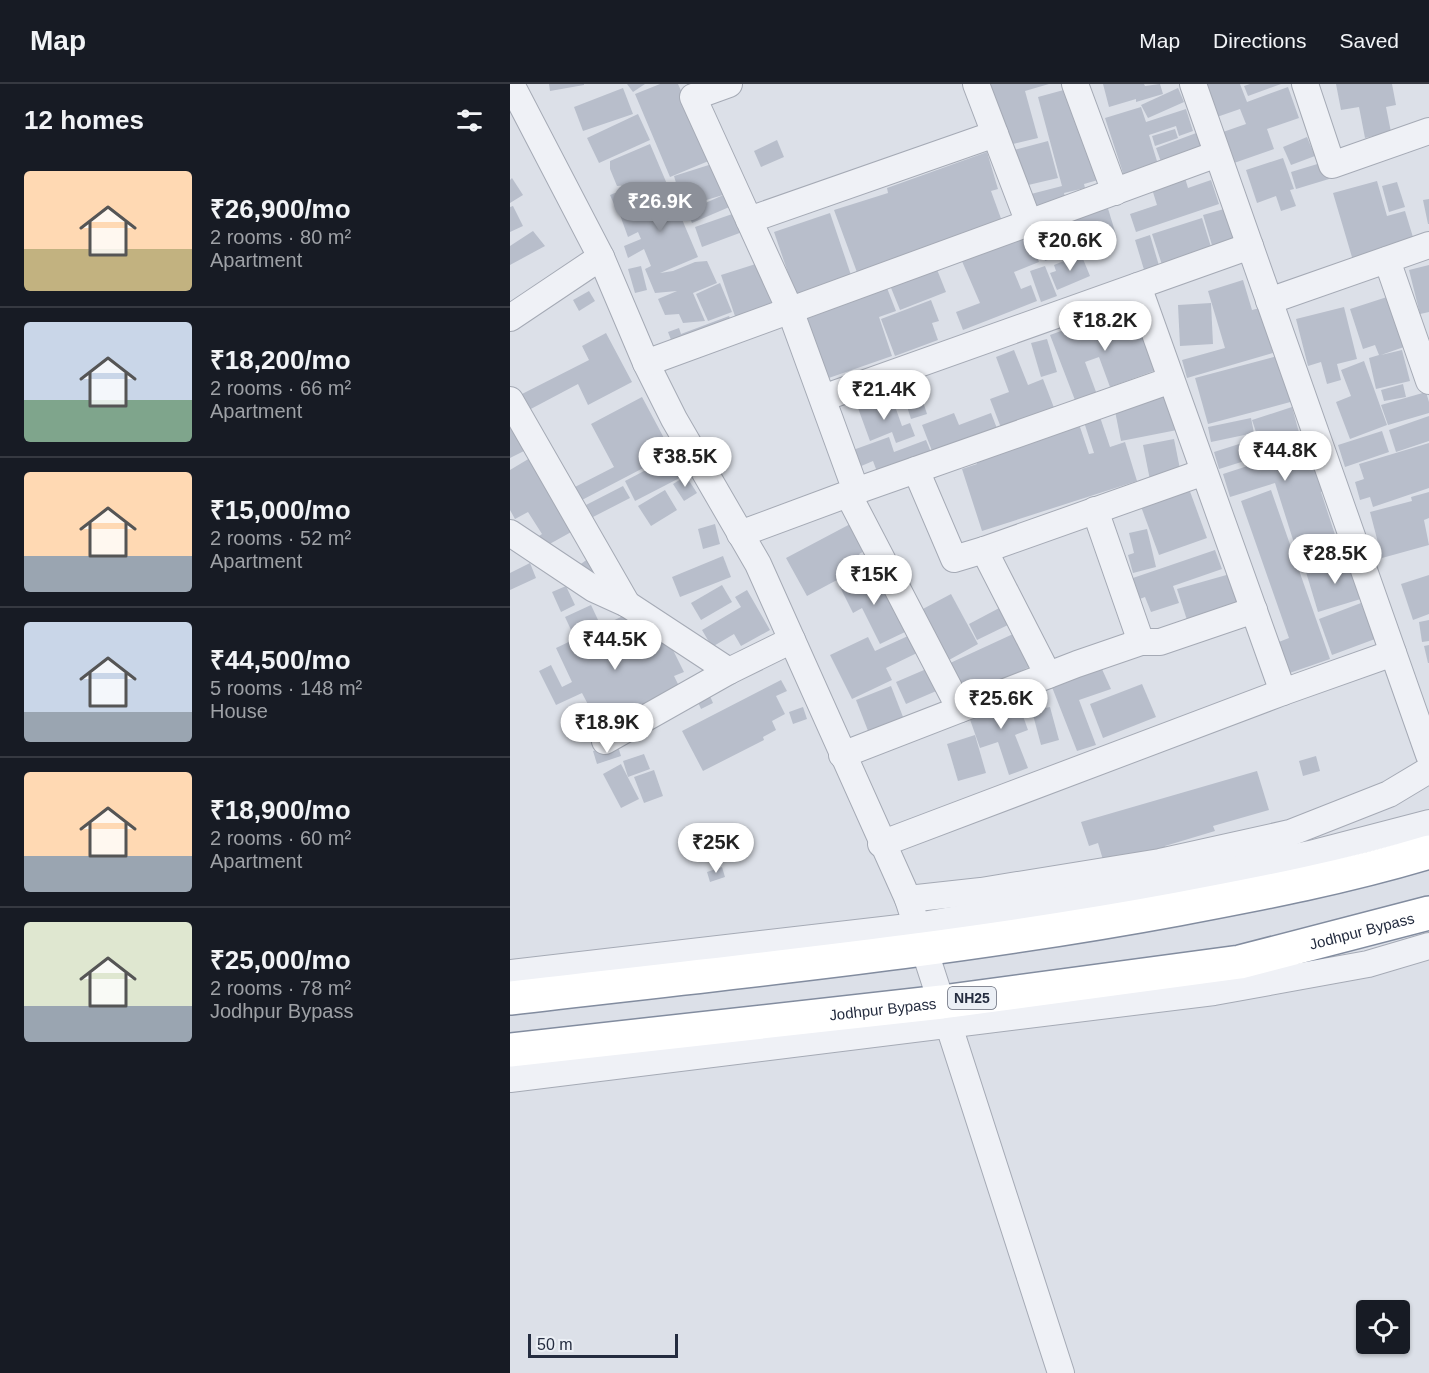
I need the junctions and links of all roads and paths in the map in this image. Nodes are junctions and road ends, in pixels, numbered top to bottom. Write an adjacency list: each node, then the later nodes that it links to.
1 (512, 84): 15 (street)
2 (729, 84): 11 (street)
3 (976, 84): 8 (street)
4 (1075, 84): 10 (street)
5 (1193, 84): 9 (street)
6 (1305, 84): 7 (street)
7 (1429, 131)
8 (995, 134): 11 (street); 12 (street)
9 (1217, 154): 10 (street); 14 (street)
10 (1115, 192): 12 (street)
11 (750, 220): 19 (street)
12 (1029, 223): 19 (street)
13 (1429, 245): 16 (street)
14 (1250, 246): 17 (street); 18 (street)
15 (601, 257): 20 (street); 21 (street)
16 (1387, 260): 18 (street); 22 (street)
17 (1138, 286): 23 (street); 24 (street)
18 (1269, 301): 37 (street)
19 (790, 310): 21 (street); 24 (street)
20 (510, 318)
21 (646, 363): 31 (street)
22 (1428, 376)
23 (1171, 380): 26 (street); 27 (street)
24 (823, 398): 28 (street)
25 (510, 400): 33 (street)
26 (916, 470): 28 (street); 32 (street)
27 (1204, 472): 29 (street); 34 (street)
28 (852, 493): 31 (street); 41 (street)
29 (1095, 510): 32 (street); 36 (street)
30 (510, 533): 33 (street)
31 (740, 534): 35 (street)
32 (984, 550): 39 (street)
33 (627, 604): 38 (street)
34 (1254, 610): 36 (street); 40 (street)
35 (792, 640): 38 (street); 43 (street)
36 (1141, 642): 39 (street)
37 (1394, 653): 40 (street); 44 (street)
38 (729, 671): 42 (street)
39 (1048, 675): 41 (street)
40 (1283, 692): 47 (street)
41 (960, 709): 43 (street)
42 (605, 741)
43 (842, 755): 47 (street)
44 (1429, 755)
45 (1429, 770): 49 (street)
46 (1429, 823): 51 (street)
47 (881, 844): 49 (street)
48 (1429, 852): 51 (highway)
49 (908, 899): 51 (street)
50 (1429, 913): 55 (highway, Jodhpur Bypass / NH25)
51 (921, 938): 53 (street); 54 (highway); 55 (street)
52 (1429, 946): 55 (street)
53 (510, 974)
54 (510, 998)
55 (946, 1013): 56 (highway, Jodhpur Bypass / NH25); 57 (street); 58 (street)
56 (510, 1050)
57 (510, 1079)
58 (1060, 1373)

